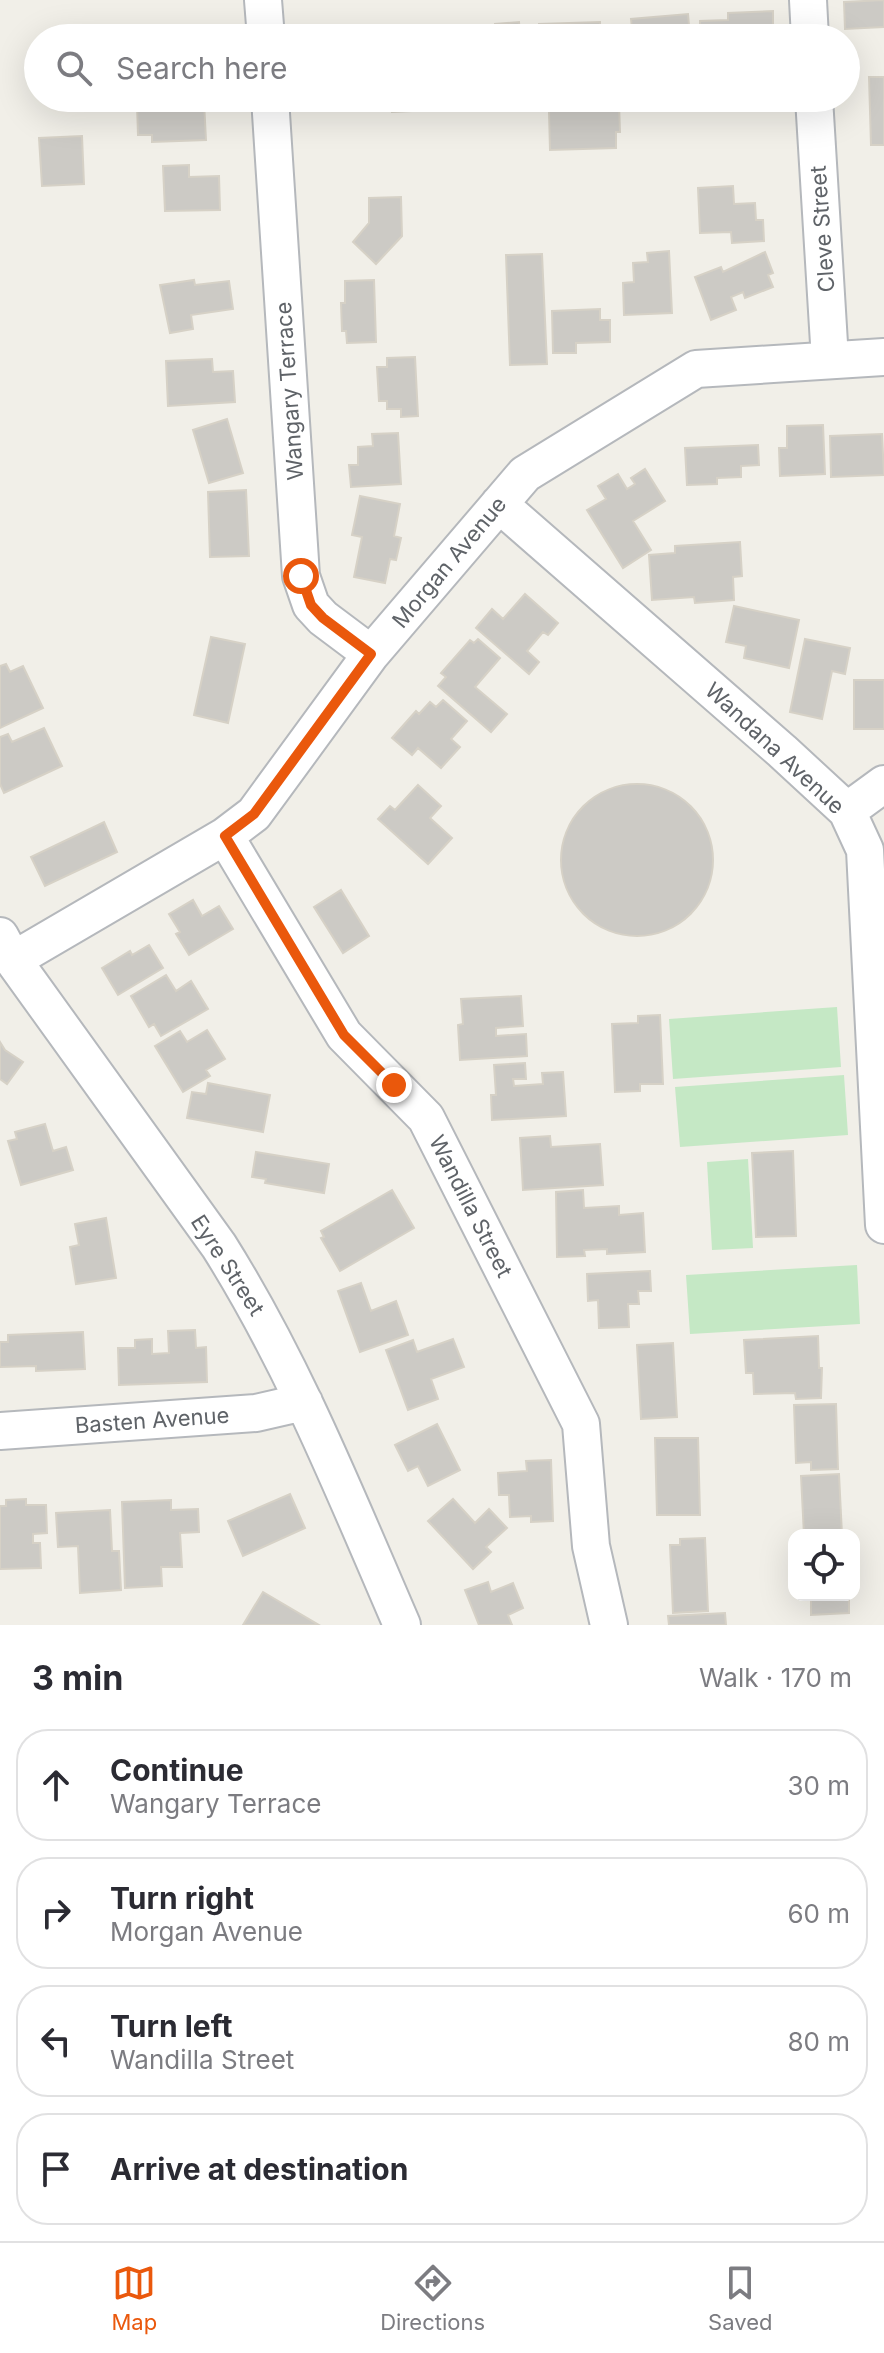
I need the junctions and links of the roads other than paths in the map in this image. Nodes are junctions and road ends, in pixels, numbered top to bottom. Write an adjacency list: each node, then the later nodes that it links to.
1 (263, 0): 3 (street)
2 (808, 0): 4 (street)
3 (265, 24)
4 (809, 24)
5 (271, 112): 10 (street, Wangary Terrace)
6 (815, 112): 8 (street, Cleve Street)
7 (884, 357): 8 (street, Morgan Avenue)
8 (830, 360): 9 (street, Morgan Avenue)
9 (499, 504): 10 (street, Morgan Avenue); 12 (street, Wandana Avenue)
10 (371, 654): 13 (street, Morgan Avenue)
11 (884, 784): 12 (street)
12 (847, 811): 15 (street, Wandana Avenue)
13 (225, 836): 14 (street, Morgan Avenue); 19 (street, Wandilla Street)
14 (7, 948): 16 (street, Eyre Street)
15 (883, 1207)
16 (304, 1402): 17 (street, Basten Avenue); 18 (street, Eyre Street)
17 (0, 1431)
18 (402, 1625)
19 (609, 1625)

